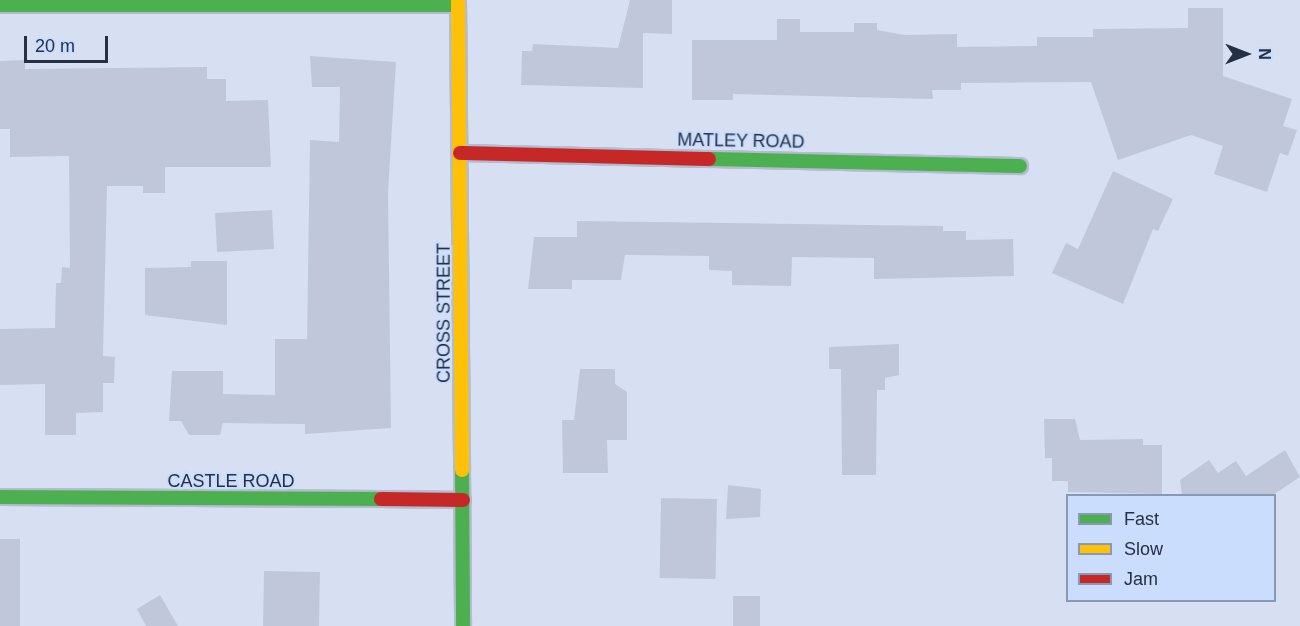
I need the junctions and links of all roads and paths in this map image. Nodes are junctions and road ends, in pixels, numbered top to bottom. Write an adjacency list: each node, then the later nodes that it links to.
1 (458, 3): 2 (street); 3 (street, CROSS STREET)
2 (0, 6)
3 (460, 153): 4 (street, MATLEY ROAD); 6 (street, CROSS STREET)
4 (1020, 166)
5 (0, 497): 6 (street, CASTLE ROAD)
6 (463, 500): 7 (street, CROSS STREET)
7 (463, 626)

